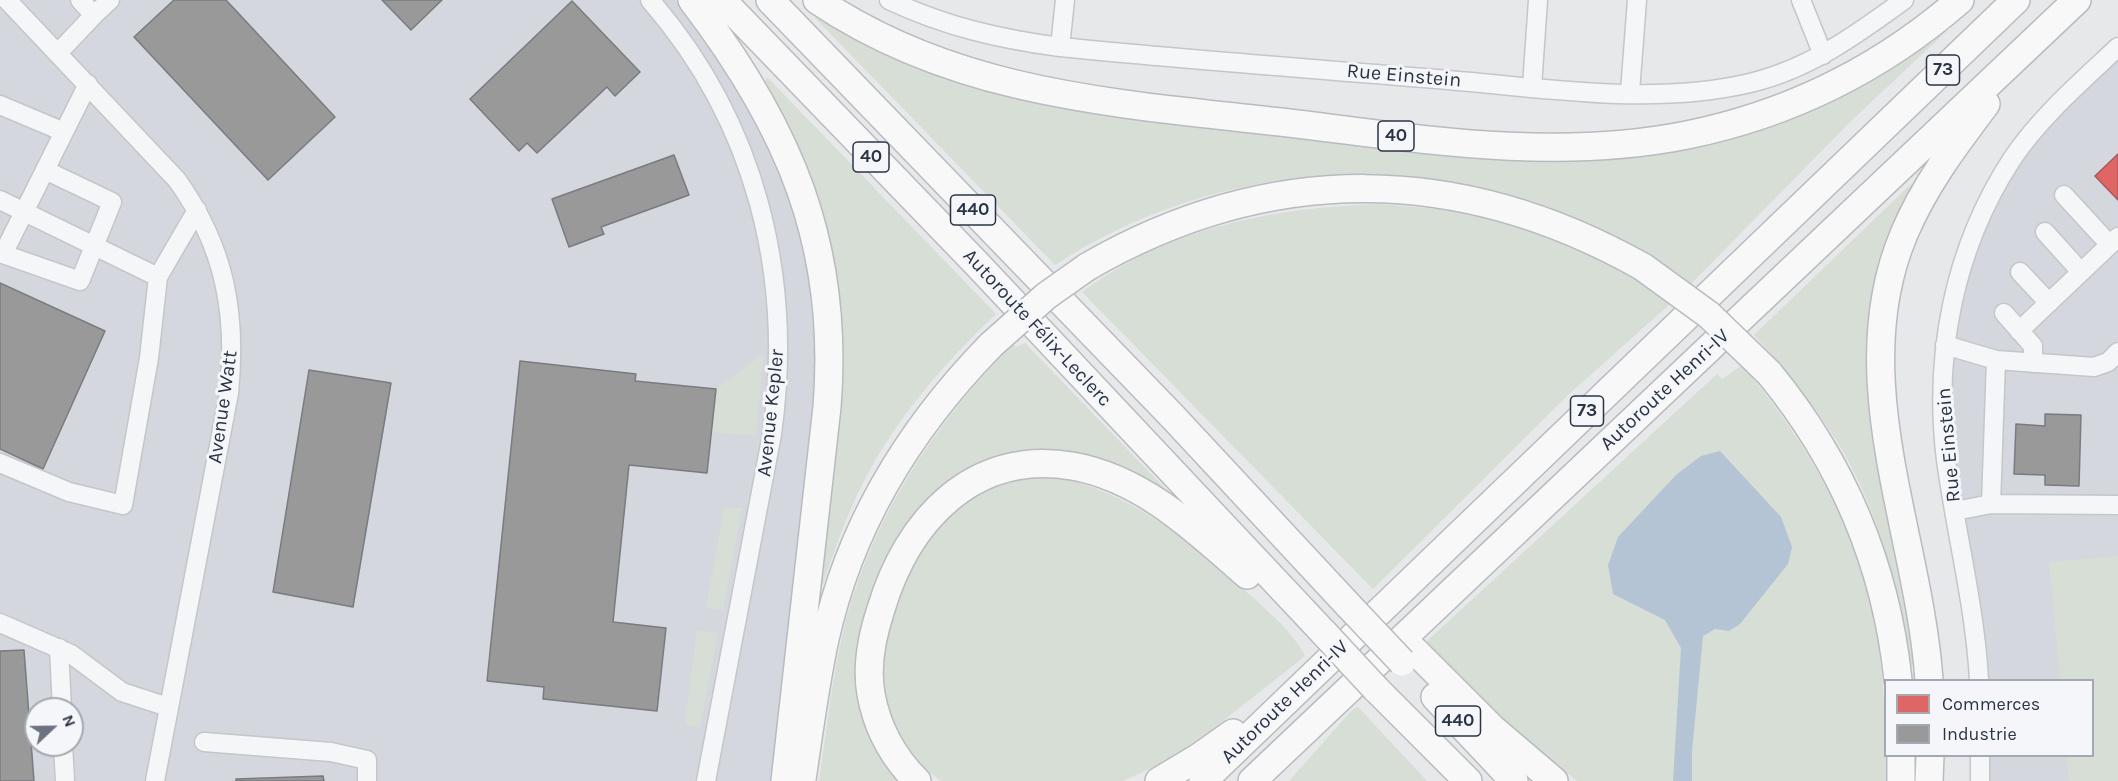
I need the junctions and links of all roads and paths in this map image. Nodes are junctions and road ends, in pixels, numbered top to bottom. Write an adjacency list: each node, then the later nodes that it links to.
1 (7, 0): 23 (street, Avenue Watt)
2 (80, 0): 19 (street)
3 (110, 0): 19 (street)
4 (650, 0): 74 (street, Avenue Kepler)
5 (692, 0): 75 (highway)
6 (722, 0): 55 (highway, Autoroute Félix-Leclerc / 40)
7 (770, 0): 57 (highway, Autoroute Félix-Leclerc / 440, bridge)
8 (817, 0): 15 (highway, 40)
9 (889, 0): 21 (street, Rue Einstein)
10 (1065, 0): 21 (street)
11 (1538, 0): 26 (street)
12 (1637, 0): 27 (street)
13 (1801, 0): 24 (street)
14 (1904, 0): 24 (street, Rue Einstein)
15 (1960, 0)
16 (1991, 0): 39 (highway)
17 (2016, 0): 39 (highway, Autoroute Henri-IV / 73)
18 (2078, 0): 20 (highway, Autoroute Henri-IV)
19 (94, 15): 23 (street)
20 (2033, 42): 59 (highway); 64 (highway, Autoroute Henri-IV)
21 (1060, 47): 26 (street, Rue Einstein)
22 (2118, 47): 46 (street, Rue Einstein)
23 (58, 53): 25 (street, Avenue Watt)
24 (1822, 55): 27 (street, Rue Einstein)
25 (88, 84): 29 (street); 33 (street, Avenue Watt)
26 (1532, 87): 27 (street, Rue Einstein)
27 (1630, 92)
28 (0, 105): 29 (street)
29 (64, 132): 30 (street)
30 (45, 170): 34 (street); 37 (street)
31 (2064, 195): 36 (street)
32 (0, 200): 34 (street)
33 (197, 210): 42 (street); 65 (street, Avenue Watt)
34 (24, 212): 37 (street); 38 (street)
35 (2045, 232): 41 (street)
36 (2114, 241): 41 (street)
37 (96, 246): 38 (street); 42 (street)
38 (2, 253)
39 (1750, 256): 61 (highway, Autoroute Henri-IV / 73)
40 (2020, 272): 43 (street)
41 (2081, 272): 43 (street)
42 (158, 277): 50 (street)
43 (2049, 303): 45 (street)
44 (2004, 313): 45 (street)
45 (2019, 331): 49 (street)
46 (1945, 345): 48 (street); 53 (street, Rue Einstein)
47 (2118, 352): 49 (street)
48 (1996, 360): 49 (street); 51 (street)
49 (2033, 363)
50 (0, 463)
51 (1991, 504): 52 (street); 53 (street)
52 (2118, 505)
53 (1955, 511): 60 (street, Rue Einstein)
54 (0, 623): 56 (street)
55 (1320, 629): 63 (highway, 40, bridge); 77 (highway)
56 (59, 648): 62 (street); 65 (street)
57 (1408, 656): 84 (highway, 440); 85 (highway)
58 (1898, 679): 76 (highway, bridge)
59 (1929, 679)
60 (1979, 679)
61 (1304, 682): 78 (highway); 79 (highway, Autoroute Henri-IV / 73)
62 (61, 697)
63 (1385, 697): 82 (highway); 83 (highway, 440)
64 (1331, 706): 80 (highway, Autoroute Henri-IV); 81 (highway)
65 (168, 707): 72 (street, Avenue Watt)
66 (204, 742): 73 (street)
67 (64, 757): 71 (street)
68 (1901, 757): 86 (highway)
69 (1930, 757): 87 (highway)
70 (1980, 757): 88 (street)
71 (65, 781)
72 (155, 781)
73 (367, 781)
74 (706, 781)
75 (785, 781)
76 (802, 781)
77 (918, 781)
78 (1159, 781)
79 (1203, 781)
80 (1252, 781)
81 (1269, 781)
82 (1447, 781)
83 (1468, 781)
84 (1514, 781)
85 (1554, 781)
86 (1901, 781)
87 (1929, 781)
88 (1980, 781)

